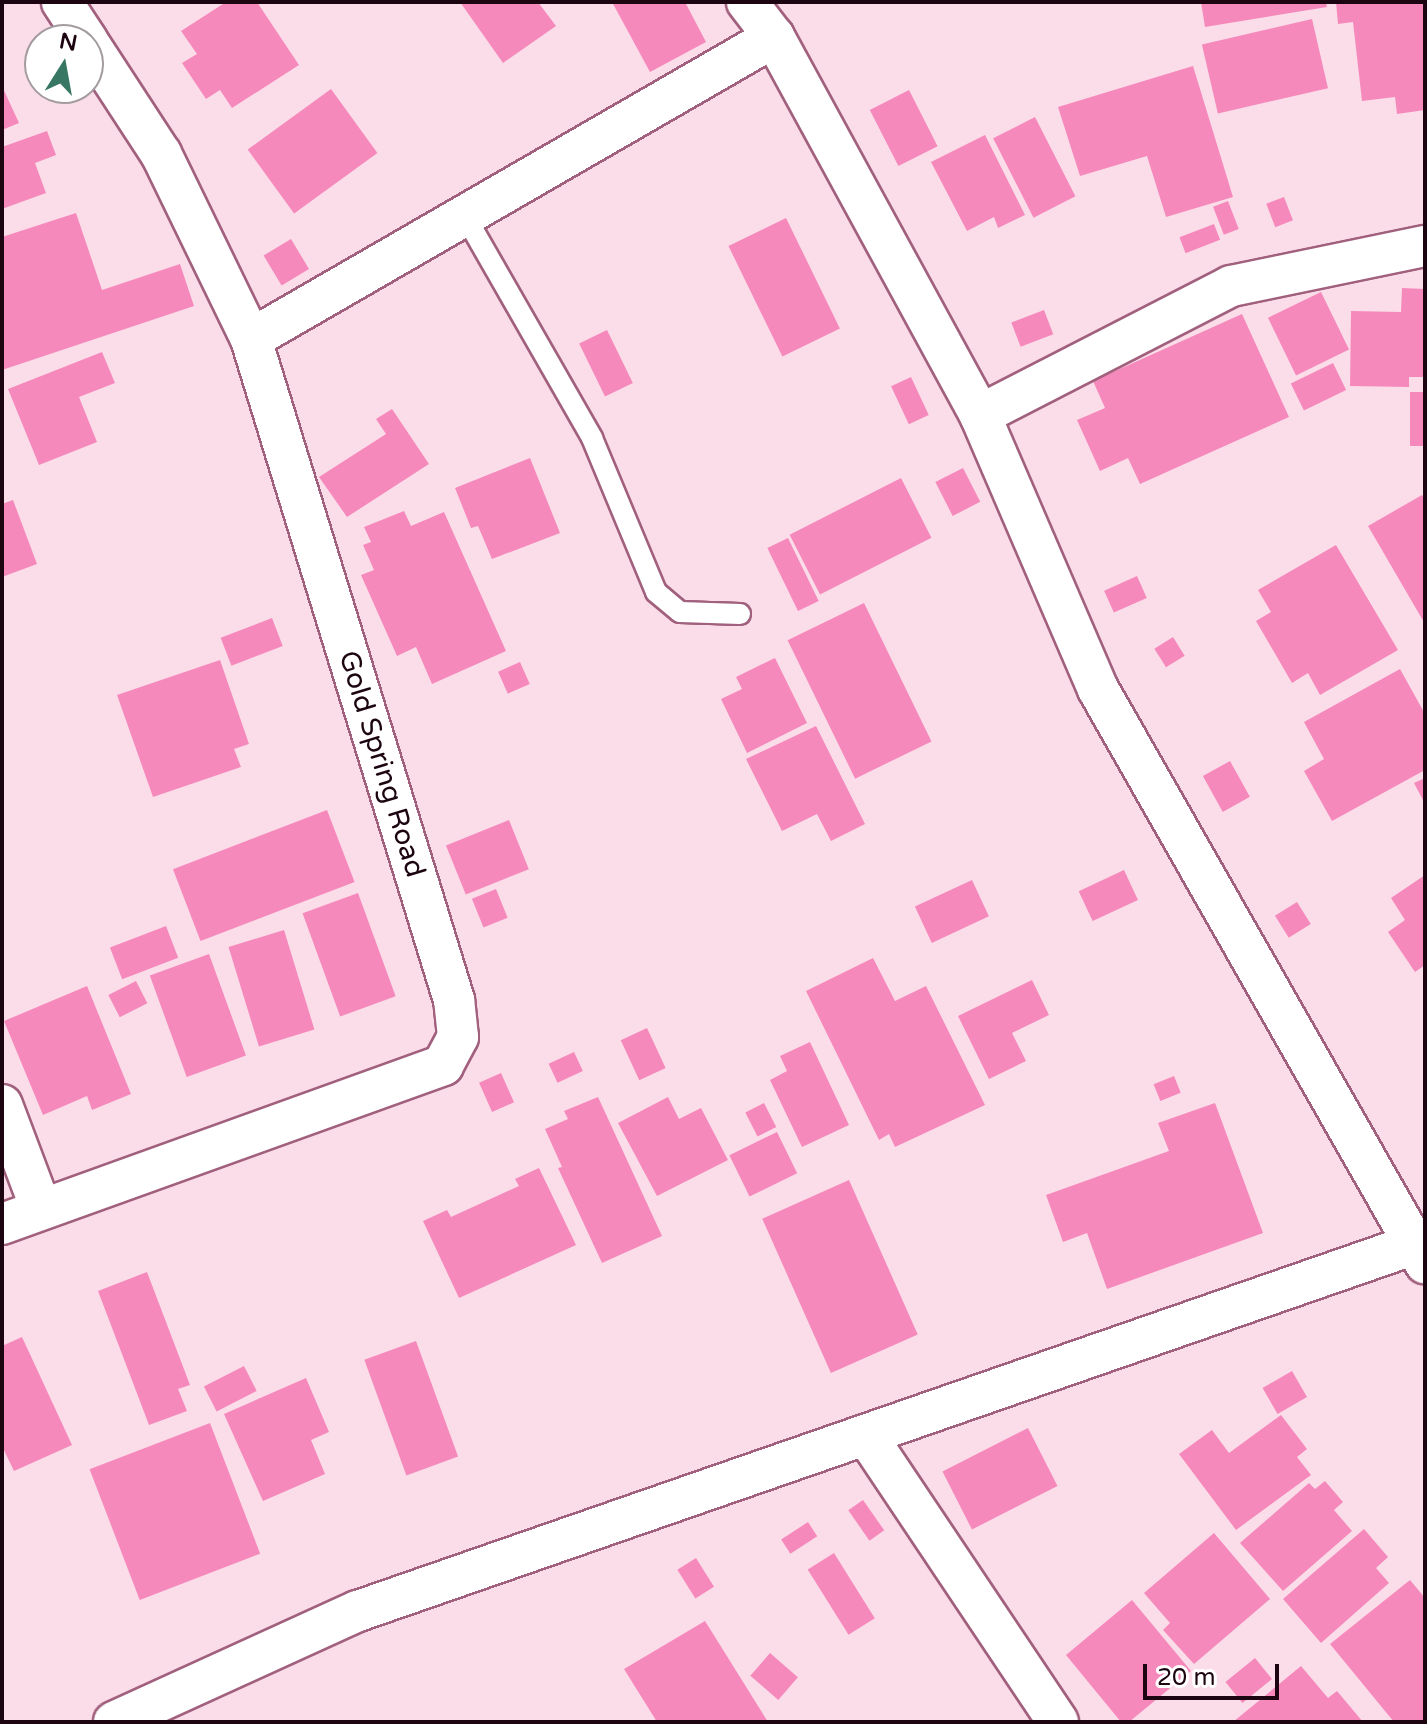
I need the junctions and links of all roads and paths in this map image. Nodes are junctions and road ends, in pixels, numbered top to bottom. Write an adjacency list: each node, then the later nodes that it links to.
1 (62, 2): 3 (street, Gold Spring Road)
2 (747, 2): 4 (street)
3 (76, 24)
4 (774, 37): 6 (street); 9 (street)
5 (104, 67): 8 (street, Gold Spring Road)
6 (465, 216): 8 (street); 10 (lane)
7 (1425, 246): 9 (street)
8 (251, 339): 12 (street, Gold Spring Road)
9 (980, 415): 14 (street)
10 (740, 614)
11 (2, 1105): 12 (street)
12 (41, 1209): 13 (street, Gold Spring Road)
13 (2, 1224)
14 (1420, 1254): 15 (street)
15 (866, 1435): 16 (street); 17 (street)
16 (114, 1722)
17 (1058, 1722)

